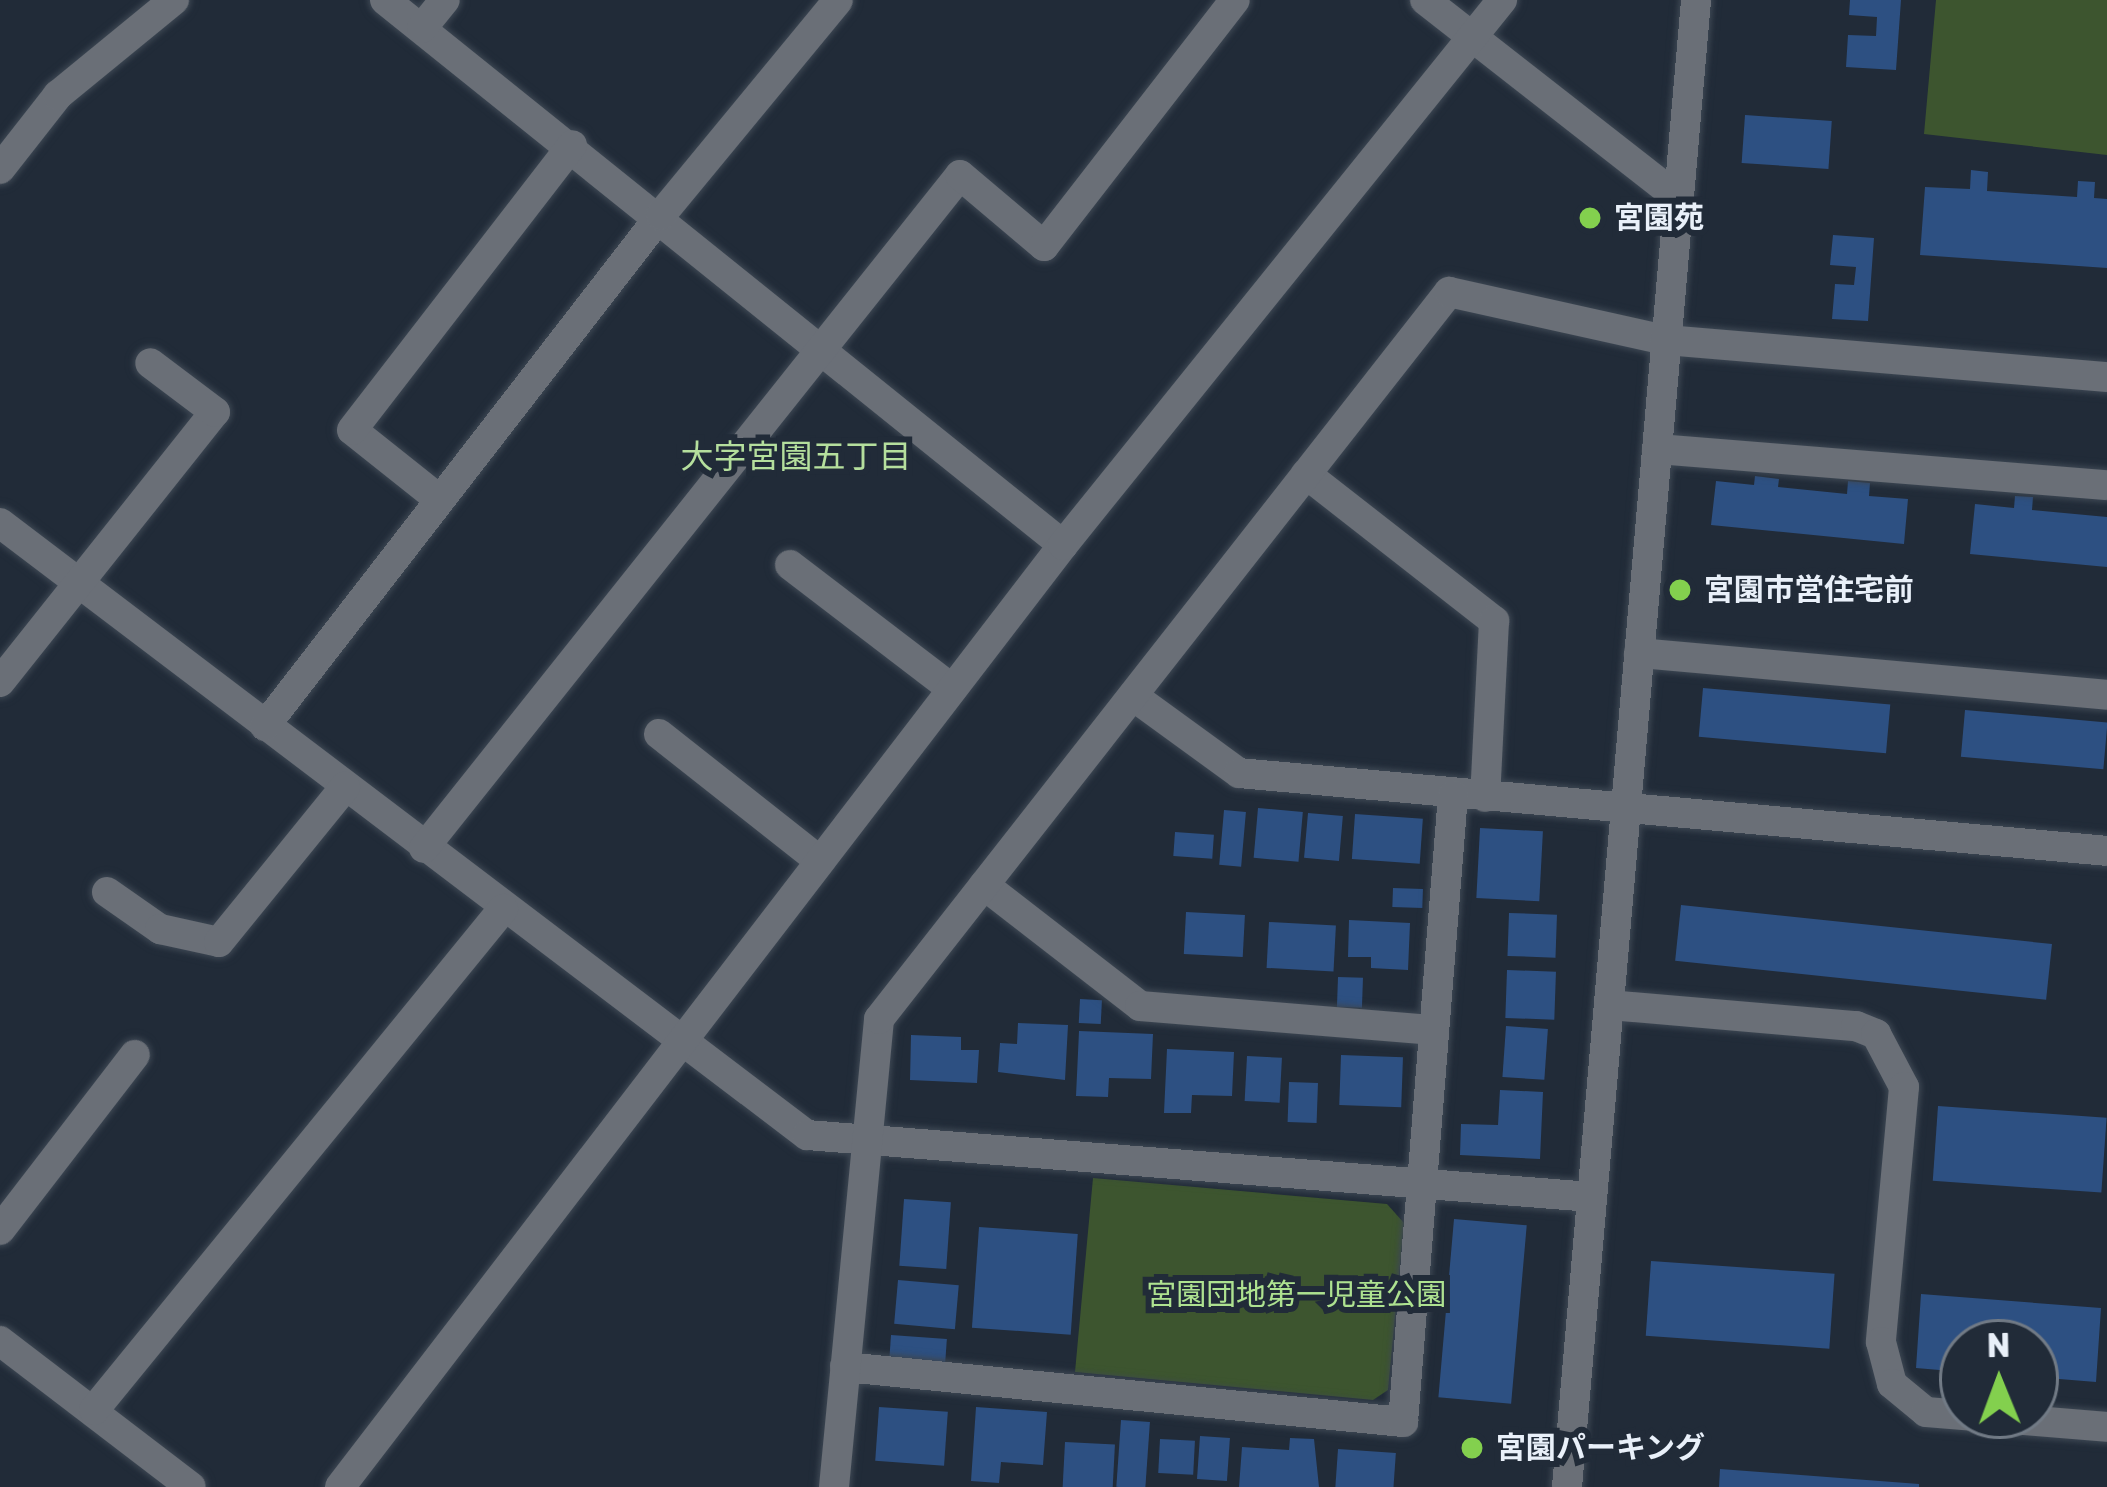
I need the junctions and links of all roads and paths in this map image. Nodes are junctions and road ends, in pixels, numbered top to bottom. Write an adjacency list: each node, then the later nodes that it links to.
1 (174, 0): 12 (street)
2 (385, 0): 9 (street)
3 (445, 0): 9 (street)
4 (838, 0): 14 (street)
5 (1235, 0): 16 (street)
6 (1425, 0): 10 (street)
7 (1502, 0): 10 (street)
8 (1696, 0): 13 (street)
9 (422, 28): 11 (street)
10 (1473, 37): 13 (street); 24 (street)
11 (572, 145): 14 (street); 22 (street)
12 (0, 169)
13 (1678, 198): 15 (street)
14 (661, 215): 16 (street); 22 (street)
15 (1666, 340): 18 (street); 19 (street); 20 (street)
16 (814, 351): 24 (street); 38 (street)
17 (150, 363): 26 (street)
18 (2107, 377)
19 (1657, 449): 21 (street); 27 (street)
20 (1306, 475): 31 (street); 36 (street)
21 (2107, 485)
22 (440, 500): 32 (street)
23 (0, 524): 26 (street)
24 (1063, 544): 29 (street)
25 (790, 566): 29 (street)
26 (77, 582): 28 (street); 32 (street)
27 (1639, 652): 30 (street); 37 (street)
28 (0, 682)
29 (952, 689): 40 (street)
30 (2107, 694)
31 (1132, 696): 35 (street); 41 (street)
32 (265, 726): 34 (street)
33 (659, 734): 40 (street)
34 (345, 787): 38 (street); 42 (street)
35 (1453, 795): 36 (street); 45 (street)
36 (1485, 797): 37 (street)
37 (1625, 807): 39 (street); 44 (street)
38 (424, 848): 43 (street)
39 (2107, 850)
40 (820, 861): 46 (street)
41 (984, 885): 45 (street); 48 (street)
42 (107, 892)
43 (503, 908): 46 (street); 54 (street)
44 (1609, 1005): 50 (street); 55 (street)
45 (1434, 1030): 49 (street)
46 (680, 1043): 48 (street); 57 (street)
47 (135, 1055): 51 (street)
48 (867, 1140): 49 (street); 53 (street)
49 (1422, 1187): 50 (street); 53 (street)
50 (1592, 1197): 59 (street)
51 (0, 1230)
52 (0, 1341): 54 (street)
53 (845, 1367): 58 (street)
54 (94, 1410): 56 (street)
55 (2107, 1427)
56 (191, 1487)
57 (340, 1487)
58 (835, 1487)
59 (1567, 1487)

